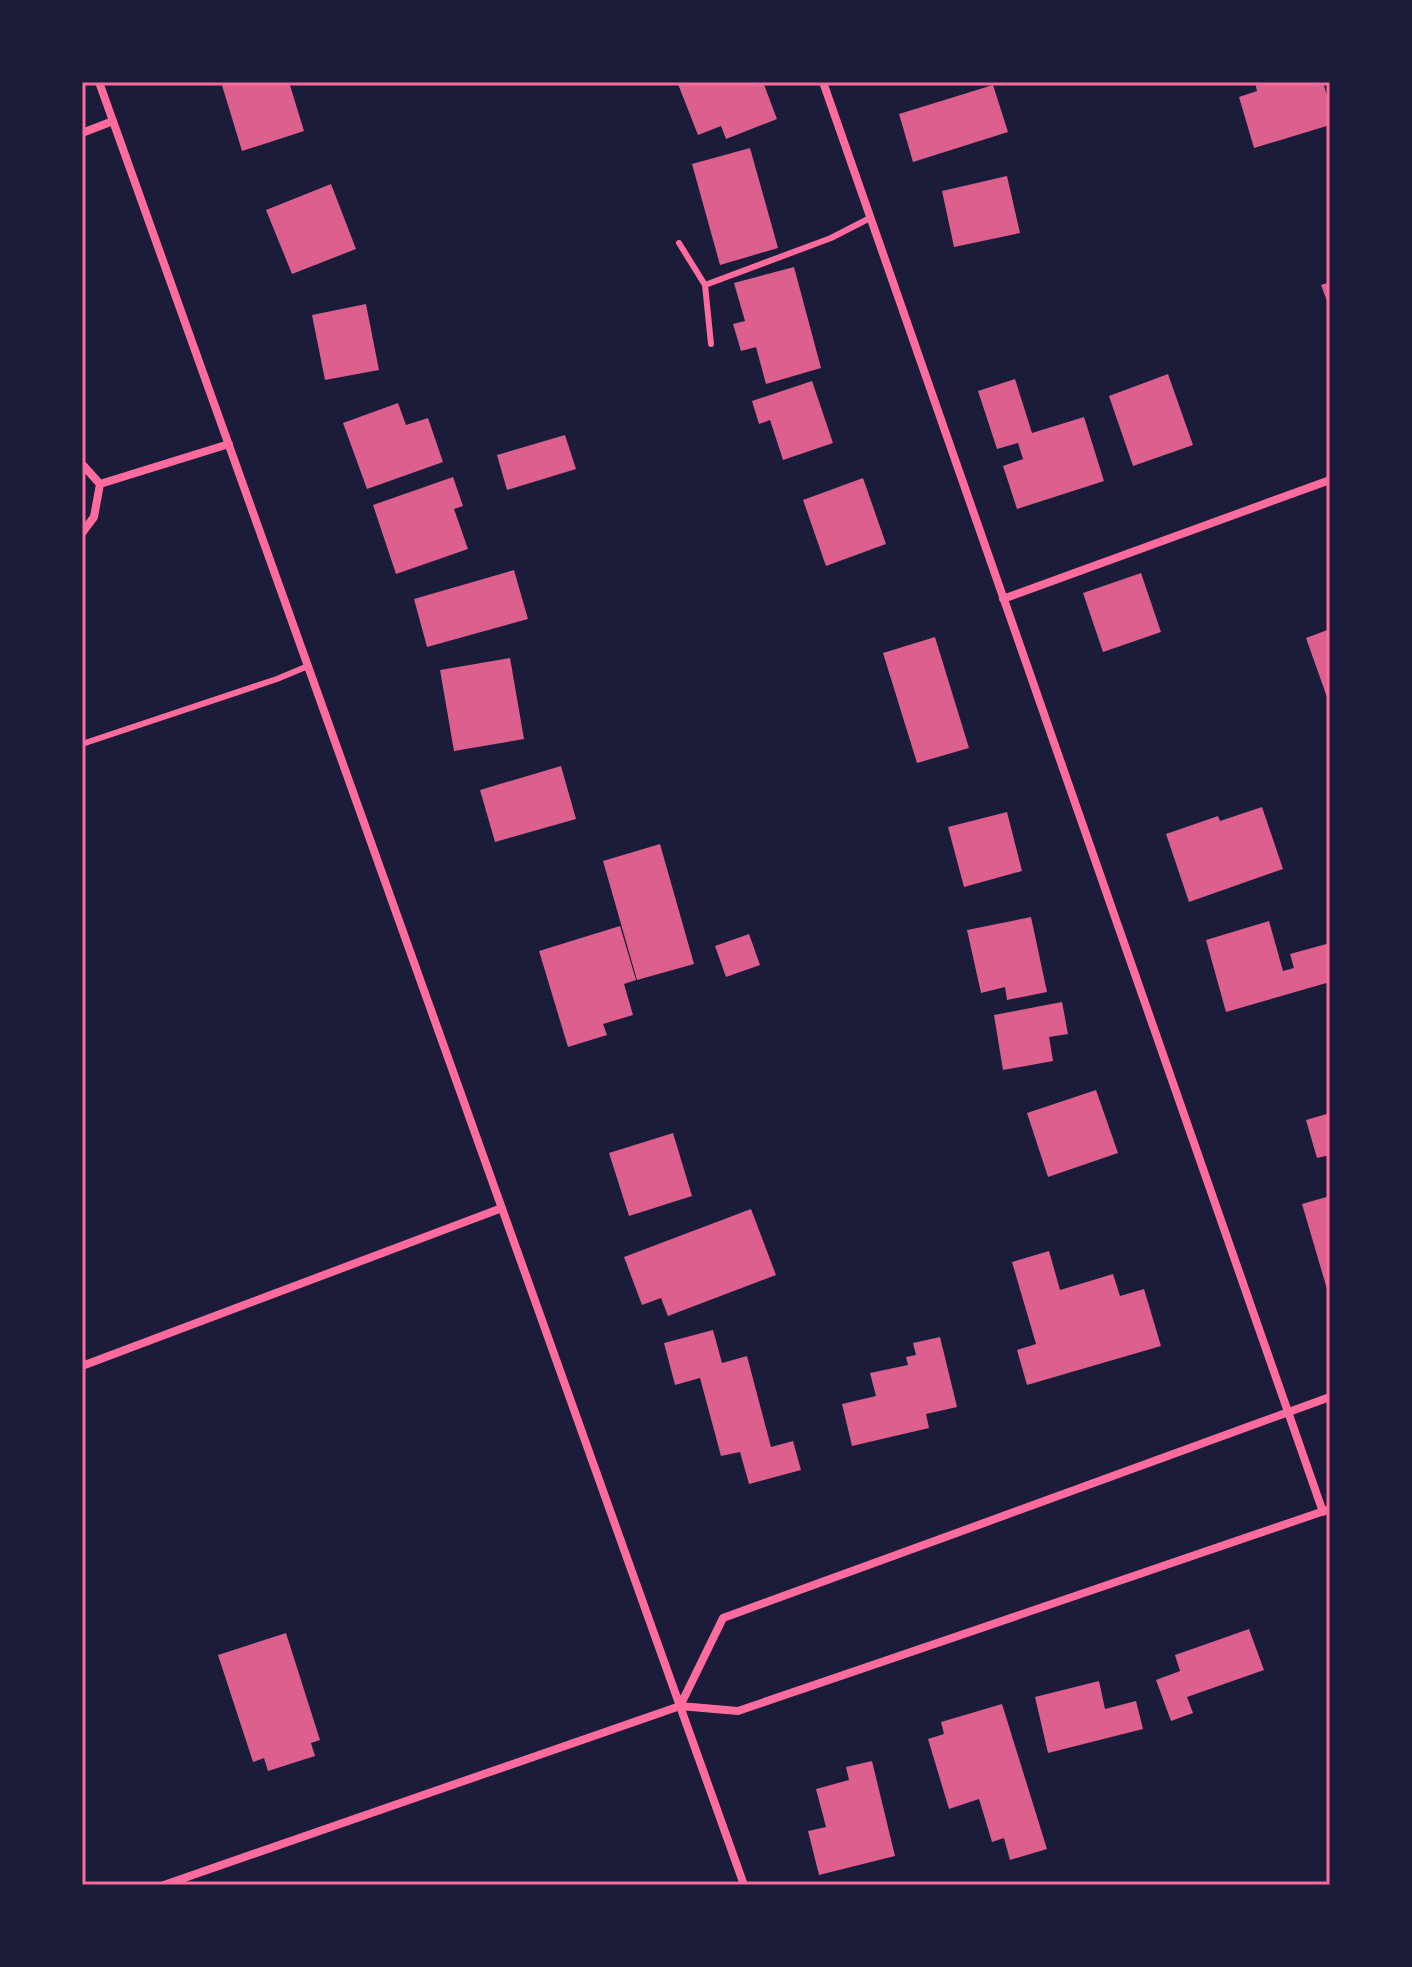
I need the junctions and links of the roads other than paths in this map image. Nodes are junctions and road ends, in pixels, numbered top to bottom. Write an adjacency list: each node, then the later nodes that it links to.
1 (99, 82): 3 (street)
2 (823, 82): 5 (street)
3 (113, 121): 4 (street); 9 (street)
4 (82, 133)
5 (870, 218): 7 (lane); 14 (street)
6 (679, 243): 7 (lane)
7 (705, 285): 8 (lane)
8 (711, 344)
9 (229, 444): 12 (street); 15 (street)
10 (82, 464): 12 (street)
11 (1330, 480): 14 (street)
12 (100, 484): 13 (street)
13 (82, 533)
14 (1003, 599): 20 (street)
15 (308, 666): 16 (lane); 17 (street)
16 (82, 744)
17 (502, 1208): 18 (street); 22 (street)
18 (82, 1366)
19 (1330, 1397): 20 (street)
20 (1288, 1411): 21 (street); 22 (street)
21 (1326, 1510): 22 (street)
22 (680, 1706): 23 (street); 24 (street)
23 (164, 1885)
24 (744, 1885)

